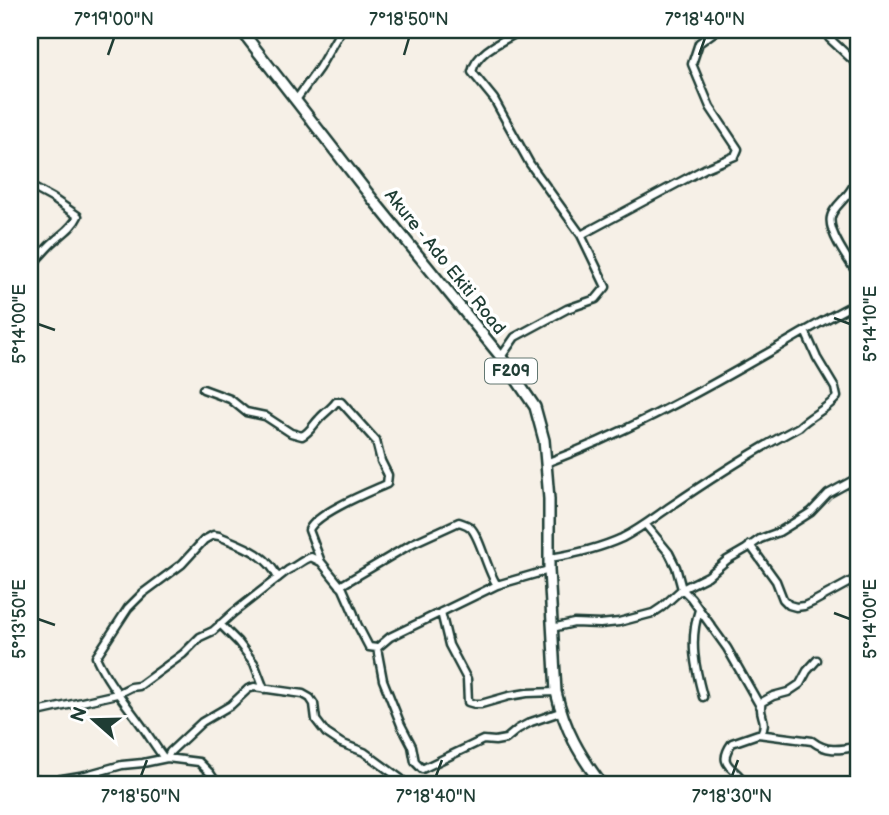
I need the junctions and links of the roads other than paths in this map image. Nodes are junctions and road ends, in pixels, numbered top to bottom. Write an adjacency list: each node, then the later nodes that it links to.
1 (341, 30): 7 (street)
2 (522, 30): 10 (street)
3 (717, 30): 10 (street)
4 (245, 31): 7 (main road, Akure - Ado Ekiti Road / F209)
5 (829, 38): 6 (street)
6 (859, 66)
7 (296, 100): 15 (main road, Akure - Ado Ekiti Road / F209)
8 (858, 182): 12 (street)
9 (30, 186): 11 (street)
10 (581, 235): 15 (street)
11 (30, 267)
12 (859, 276)
13 (859, 302): 14 (street)
14 (805, 331): 17 (street); 19 (street)
15 (502, 357): 17 (main road, Akure - Ado Ekiti Road / F209)
16 (203, 389): 22 (street)
17 (547, 463): 21 (main road, Akure - Ado Ekiti Road / F209)
18 (859, 477): 20 (street)
19 (646, 525): 21 (street); 28 (street)
20 (750, 545): 24 (street); 28 (street)
21 (550, 558): 23 (main road, Akure - Ado Ekiti Road / F209)
22 (321, 562): 25 (street); 27 (street)
23 (550, 569): 26 (street); 32 (main road, Akure - Ado Ekiti Road / F209)
24 (859, 577)
25 (278, 578): 31 (street); 37 (street)
26 (498, 585): 27 (street); 30 (street)
27 (340, 586): 33 (street)
28 (682, 589): 29 (street); 32 (street)
29 (699, 610): 38 (street); 39 (street)
30 (441, 612): 33 (street); 36 (street)
31 (220, 624): 35 (street); 37 (street)
32 (552, 628): 36 (main road, Akure - Ado Ekiti Road / F209)
33 (377, 648): 41 (street)
34 (817, 660): 39 (street)
35 (264, 689): 44 (street); 47 (street)
36 (556, 692): 41 (main road, Akure - Ado Ekiti Road / F209)
37 (117, 695): 40 (street); 44 (street)
38 (703, 697)
39 (761, 706): 42 (street)
40 (42, 711)
41 (561, 712): 48 (main road, Akure - Ado Ekiti Road / F209)
42 (761, 734): 43 (street); 49 (street)
43 (855, 747)
44 (165, 758): 45 (street); 46 (street)
45 (30, 778)
46 (218, 785)
47 (404, 785)
48 (602, 785)
49 (745, 785)

